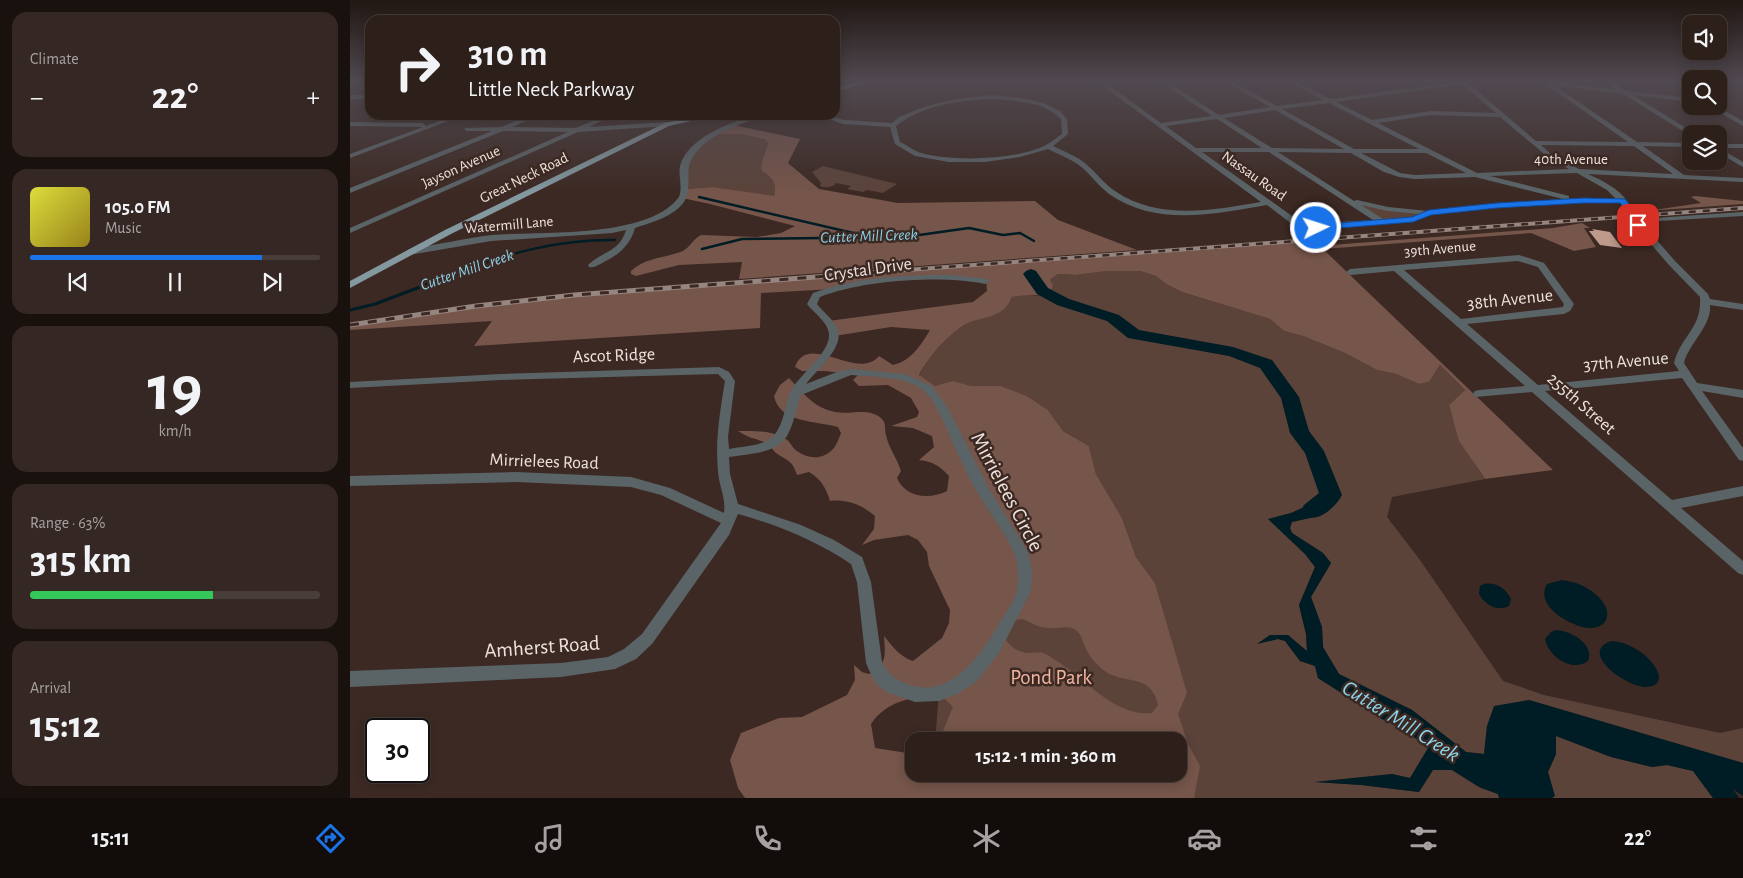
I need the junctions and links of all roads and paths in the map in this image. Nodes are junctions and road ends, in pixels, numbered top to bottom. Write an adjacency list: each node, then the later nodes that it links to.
1 (905, 118): 22 (street)
2 (1063, 118): 35 (street)
3 (1150, 118): 23 (street, Nassau Road)
4 (1209, 118): 23 (street)
5 (1220, 118): 37 (street)
6 (1293, 118): 38 (street, 40th Avenue)
7 (1363, 118): 18 (street)
8 (1396, 118): 18 (street)
9 (1505, 118): 30 (street)
10 (1598, 118): 31 (street)
11 (1666, 118): 25 (street)
12 (448, 120): 20 (street)
13 (525, 120): 27 (street)
14 (600, 120): 28 (street, Jayson Avenue)
15 (688, 120): 21 (main road, Great Neck Road)
16 (748, 120): 56 (street, Watermill Lane)
17 (837, 120): 22 (street)
18 (1371, 122): 39 (street)
19 (350, 124): 24 (street)
20 (438, 124): 24 (street); 29 (street)
21 (667, 124): 28 (street); 58 (main road, Great Neck Road)
22 (893, 125): 35 (street)
23 (1159, 125): 36 (street, Nassau Road)
24 (408, 126): 29 (street)
25 (1682, 128)
26 (467, 129): 27 (street)
27 (500, 130): 28 (street); 47 (street)
28 (578, 130): 57 (street, Jayson Avenue)
29 (409, 134): 40 (street)
30 (1534, 142): 31 (street); 43 (street)
31 (1635, 144): 32 (street); 45 (street)
32 (1682, 145)
33 (1727, 146): 34 (street)
34 (1743, 146)
35 (1049, 147): 50 (street)
36 (1192, 150): 37 (street); 50 (street, Nassau Road)
37 (1271, 150): 38 (street); 48 (street)
38 (1350, 151): 39 (street); 44 (street, 40th Avenue)
39 (1428, 151): 44 (street)
40 (352, 155)
41 (1727, 155): 42 (street)
42 (1743, 165)
43 (1580, 171): 44 (street, 40th Avenue); 45 (street, 40th Avenue); 51 (street)
44 (1476, 175): 49 (street)
45 (1681, 176): 46 (street, 40th Avenue)
46 (1743, 180)
47 (350, 190)
48 (1350, 200): 52 (street); 55 (street)
49 (1575, 201): 51 (street); 52 (street)
50 (1267, 203): 55 (street, Nassau Road)
51 (1625, 203): 54 (street); 62 (street)
52 (1429, 213): 55 (street)
53 (1743, 214): 54 (street)
54 (1642, 220): 62 (street)
55 (1382, 222)
56 (631, 226): 58 (street, Watermill Lane); 59 (street)
57 (350, 231)
58 (408, 252): 64 (main road, Great Neck Road)
59 (592, 265)
60 (1395, 267): 61 (street, 39th Avenue); 67 (street, 39th Avenue); 68 (street, 255th Street)
61 (1350, 272)
62 (1686, 275): 65 (street)
63 (985, 281): 73 (street, Crystal Drive)
64 (351, 284)
65 (1706, 301): 66 (street); 69 (street)
66 (1743, 307)
67 (1564, 311): 68 (street, 38th Avenue)
68 (1460, 322): 72 (street, 255th Street)
69 (1686, 374): 71 (street); 72 (street, 37th Avenue)
70 (350, 385): 76 (street, Ascot Ridge)
71 (1693, 386): 75 (street); 77 (street)
72 (1535, 388): 74 (street, 37th Avenue); 80 (street, 255th Street)
73 (795, 393): 76 (street); 81 (street, Mirrielees Circle)
74 (1479, 394)
75 (1743, 394)
76 (724, 454): 81 (street, Ascot Ridge)
77 (1743, 457)
78 (350, 481): 81 (street, Mirrielees Road)
79 (1743, 491): 80 (street)
80 (1670, 505): 82 (street, 255th Street)
81 (730, 514): 83 (street, Amherst Road)
82 (1743, 569)
83 (350, 678)

